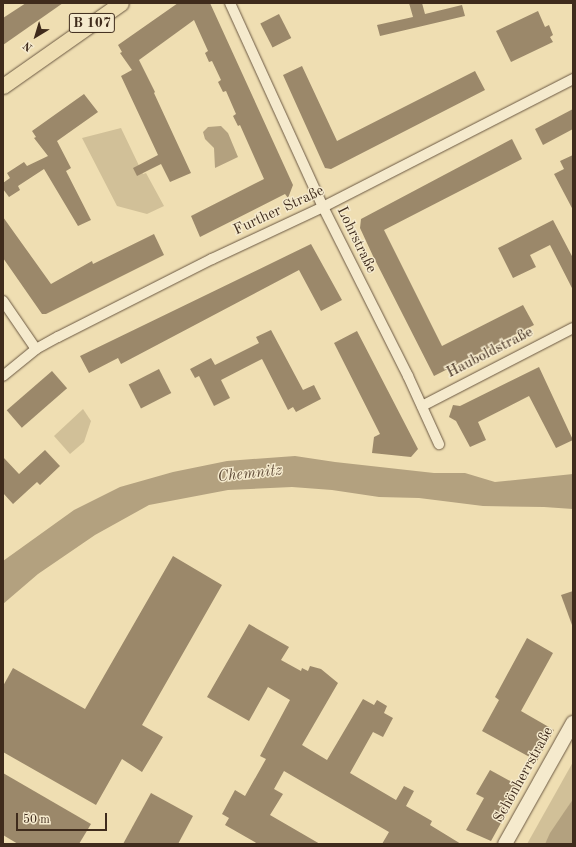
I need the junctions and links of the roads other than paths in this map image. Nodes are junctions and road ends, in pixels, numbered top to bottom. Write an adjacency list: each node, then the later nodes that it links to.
1 (121, 3): 4 (main road, B 107)
2 (230, 3): 5 (street, Lohrstraße)
3 (573, 79): 5 (street, Further Straße)
4 (3, 86)
5 (323, 207): 8 (street, Further Straße); 10 (street, Lohrstraße)
6 (3, 301): 8 (street)
7 (573, 328): 10 (street, Hauboldstraße)
8 (36, 349): 9 (street, Further Straße)
9 (3, 376)
10 (422, 406): 11 (street, Lohrstraße)
11 (439, 444)
12 (573, 723): 13 (main road, Schönherrstraße)
13 (505, 844)

